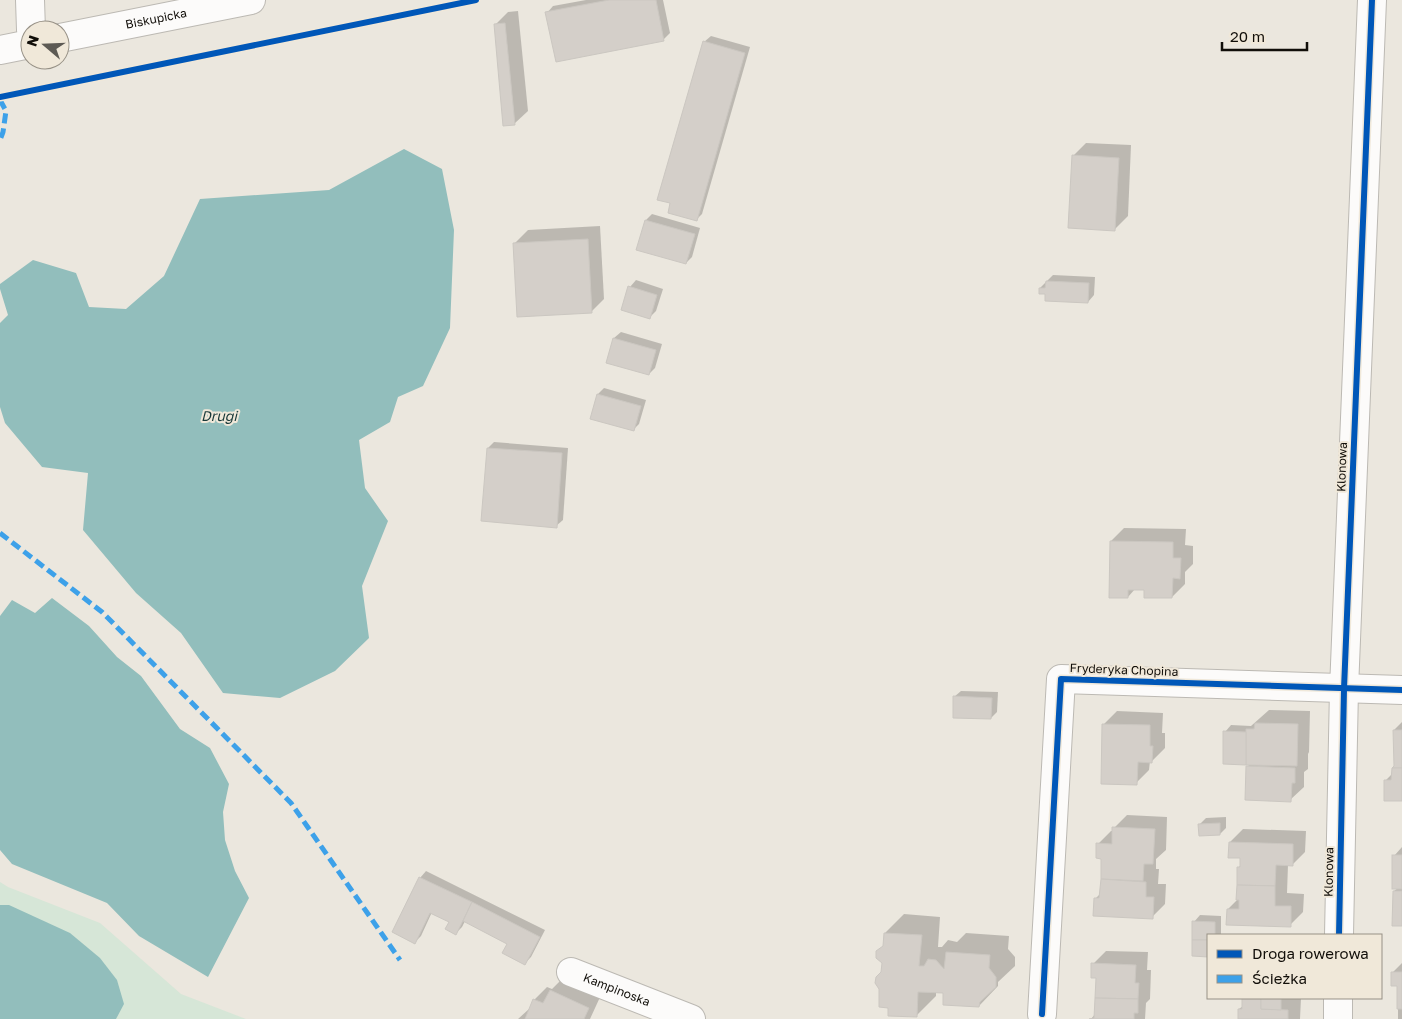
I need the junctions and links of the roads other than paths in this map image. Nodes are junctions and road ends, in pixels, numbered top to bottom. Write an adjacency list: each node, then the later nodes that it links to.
1 (30, 0): 4 (street)
2 (250, 0): 5 (street, Biskupicka)
3 (1372, 0): 8 (street, Klonowa)
4 (31, 20)
5 (70, 36)
6 (20, 46): 7 (street)
7 (0, 50)
8 (1344, 689): 9 (street, Fryderyka Chopina); 10 (street, Klonowa); 13 (street, Fryderyka Chopina)
9 (1402, 690)
10 (1339, 934)
11 (571, 972): 14 (street, Kampinoska)
12 (1338, 999): 15 (street)
13 (1042, 1014)
14 (691, 1019)
15 (1338, 1019)

